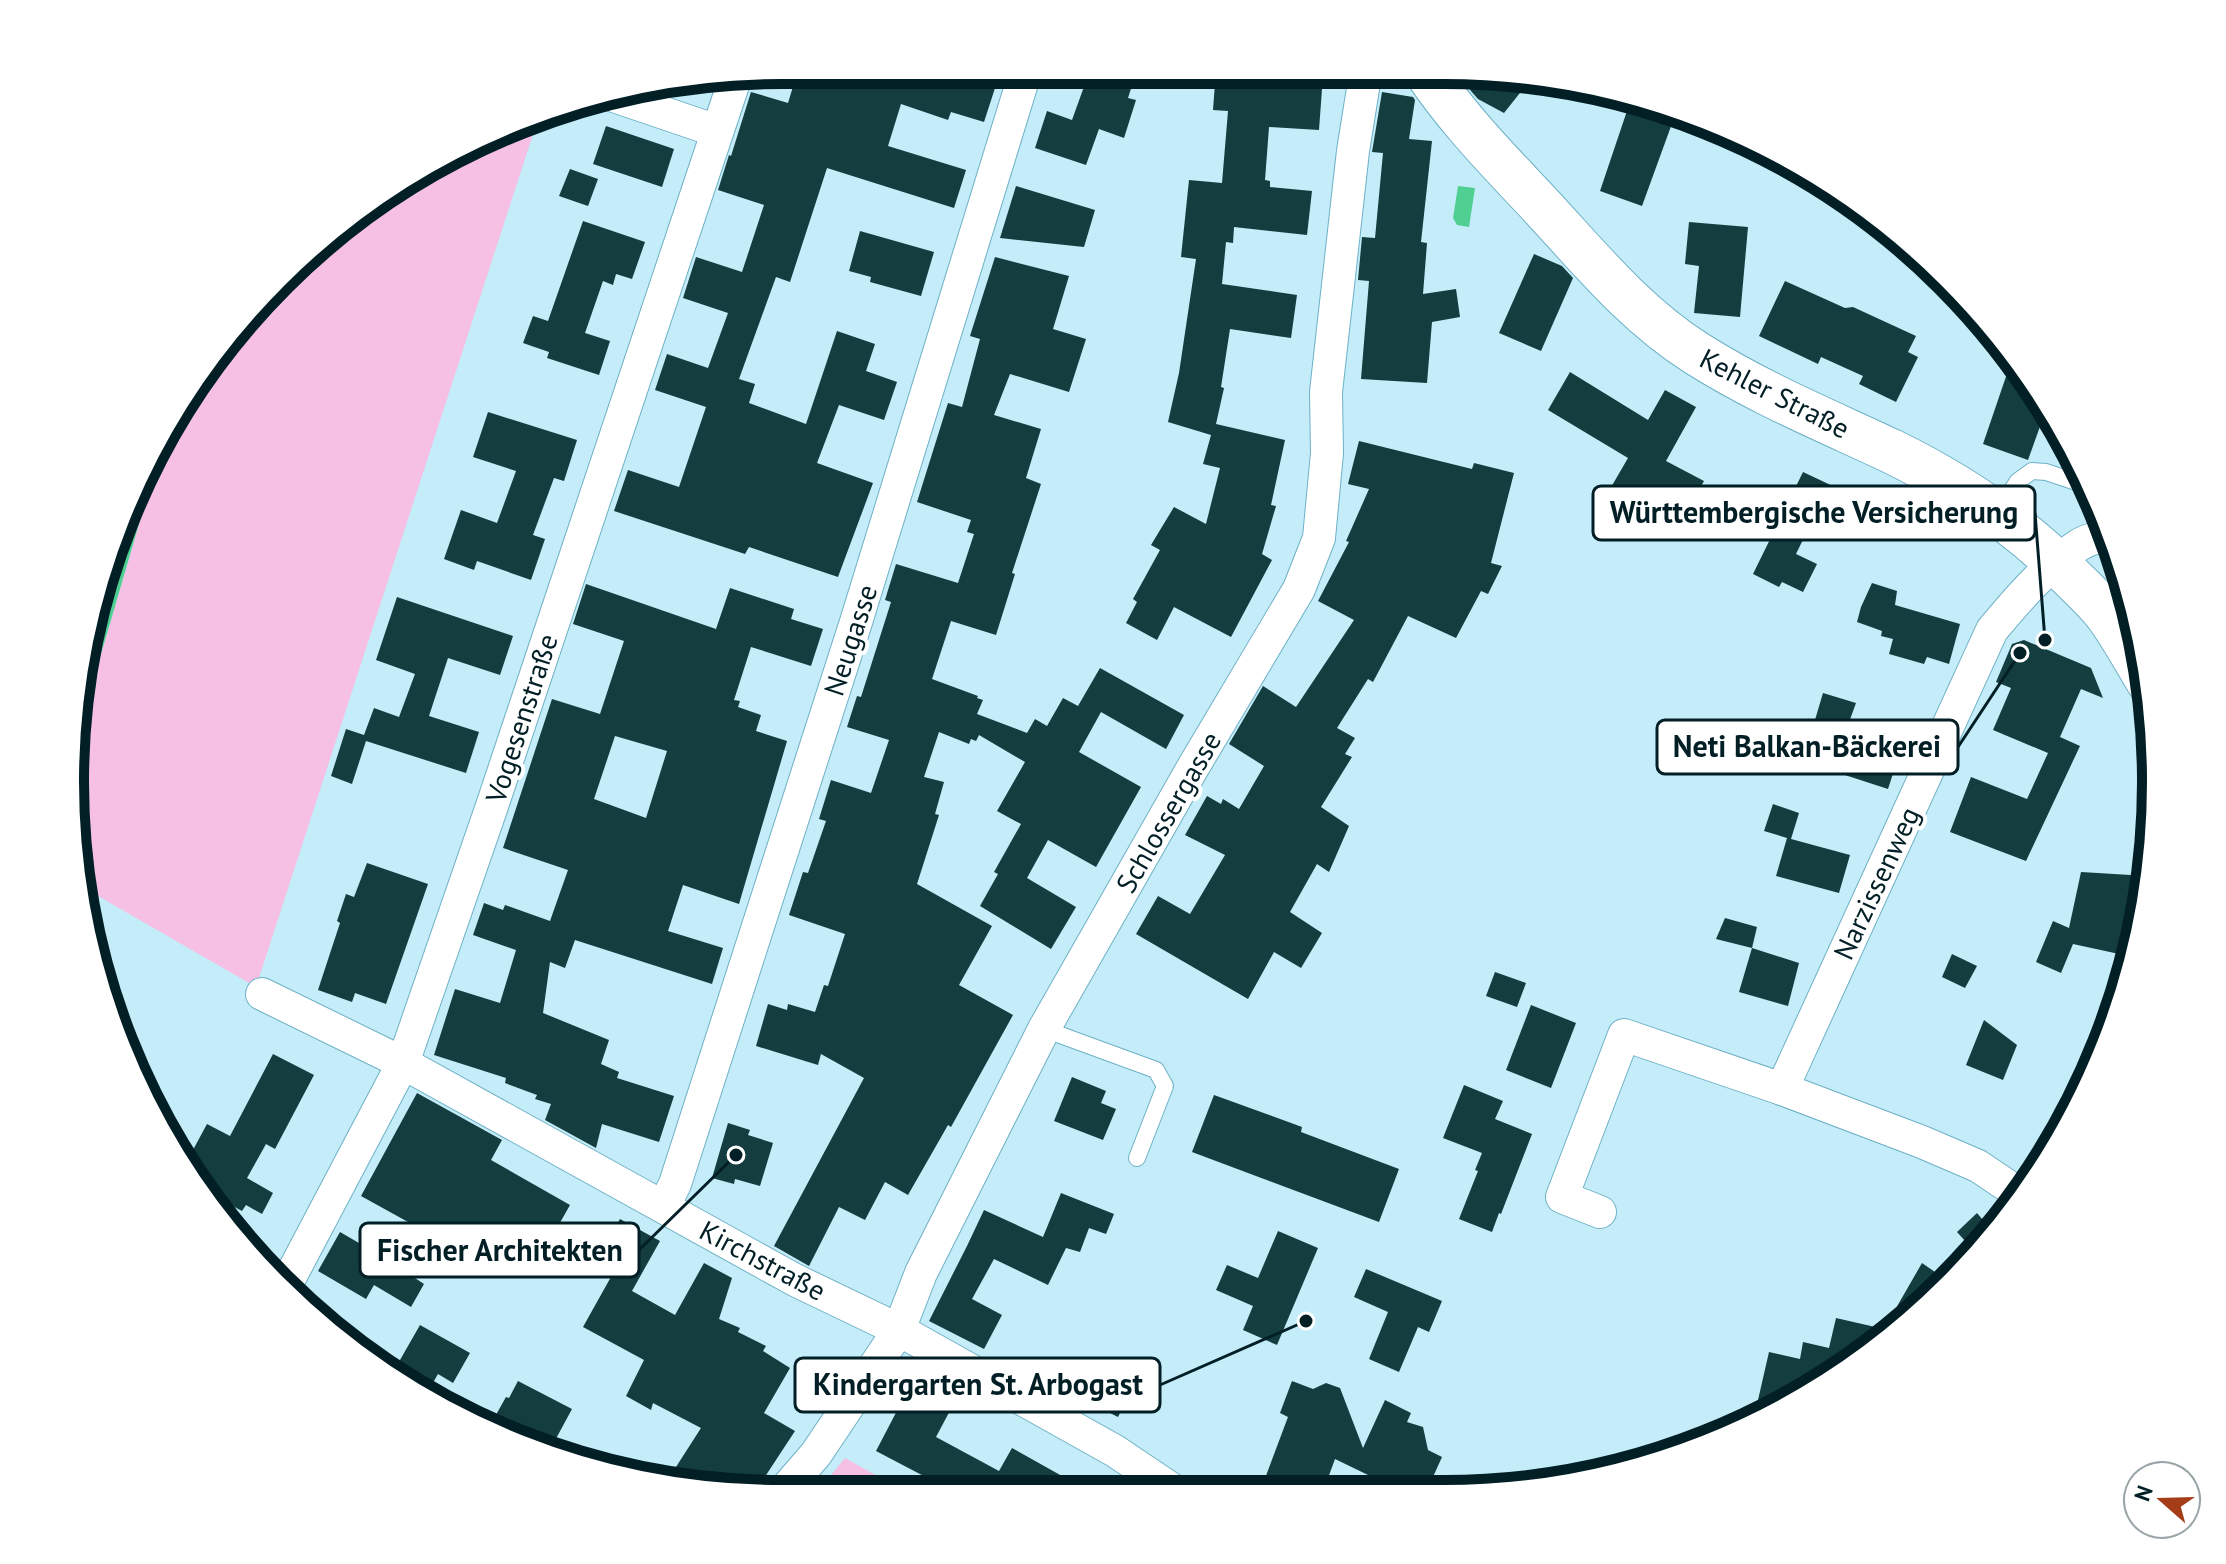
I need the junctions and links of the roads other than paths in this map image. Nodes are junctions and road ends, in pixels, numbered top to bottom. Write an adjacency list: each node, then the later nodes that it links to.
1 (1022, 84): 18 (street, Neugasse)
2 (1364, 84): 13 (street, Schlossergasse)
3 (1434, 84): 8 (main road, Kehler Straße)
4 (733, 85): 6 (street, Vogesenstraße)
5 (629, 101): 6 (street)
6 (717, 131): 14 (street, Vogesenstraße)
7 (2074, 481): 8 (lane)
8 (1997, 513): 10 (main road, Kehler Straße)
9 (2098, 538): 10 (street, Narzissenweg)
10 (2057, 562): 11 (main road, Kehler Straße); 15 (street, Narzissenweg)
11 (2130, 652)
12 (262, 994): 14 (street, Kirchstraße)
13 (1044, 1029): 16 (lane); 21 (street, Schlossergasse)
14 (403, 1063): 18 (street, Kirchstraße); 20 (street, Vogesenstraße)
15 (1782, 1089): 17 (street); 19 (street)
16 (1137, 1158)
17 (2011, 1188)
18 (664, 1206): 21 (street, Kirchstraße)
19 (1600, 1212)
20 (290, 1278)
21 (899, 1330): 22 (street, Schlossergasse); 23 (street, Kirchstraße)
22 (793, 1480)
23 (1158, 1480)

